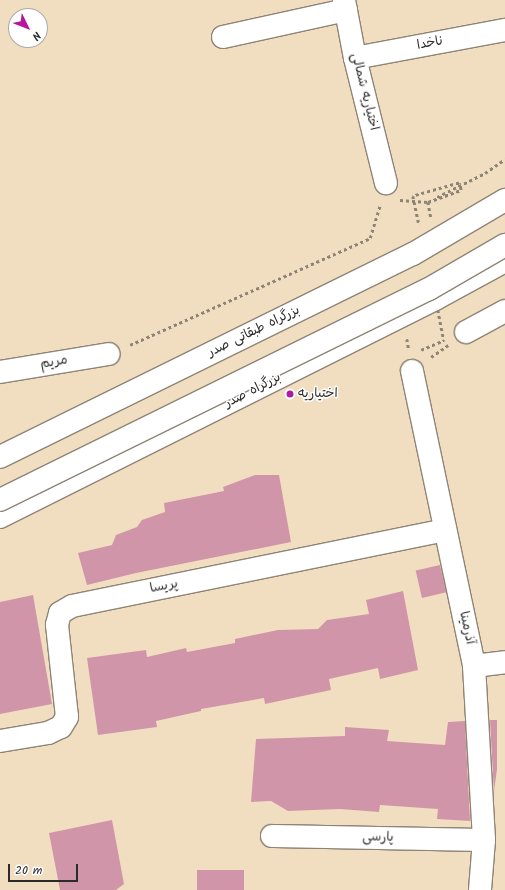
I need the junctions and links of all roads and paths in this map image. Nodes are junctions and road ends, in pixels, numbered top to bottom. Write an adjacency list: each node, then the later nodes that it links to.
1 (345, 5): 3 (main road); 4 (main road, اختیاریه شمالی)
2 (505, 30): 4 (main road, ناخدا)
3 (222, 38)
4 (355, 58): 6 (main road, اختیاریه شمالی)
5 (505, 159): 8 (path)
6 (386, 183): 16 (path)
7 (505, 194): 19 (main road)
8 (413, 196)
9 (505, 200): 20 (main road, بزرگراه طبقاتی صدر, bridge)
10 (505, 245): 21 (main road, bridge)
11 (505, 261): 13 (main road, بزرگراه صدر)
12 (505, 311): 14 (main road)
13 (404, 315): 17 (path); 22 (main road, بزرگراه صدر)
14 (466, 332): 17 (path)
15 (444, 340): 17 (path)
16 (109, 354): 18 (main road, مریم)
17 (410, 363): 23 (main road, آذرمینا)
18 (0, 372)
19 (0, 449)
20 (0, 457)
21 (0, 500)
22 (0, 518)
23 (445, 530): 25 (main road, آذرمینا); 26 (main road, پریسا)
24 (505, 662): 25 (main road)
25 (474, 666): 28 (main road, آذرمینا)
26 (0, 742)
27 (272, 836): 28 (main road, پارسی)
28 (484, 840): 29 (main road, آذرمینا)
29 (480, 890)

